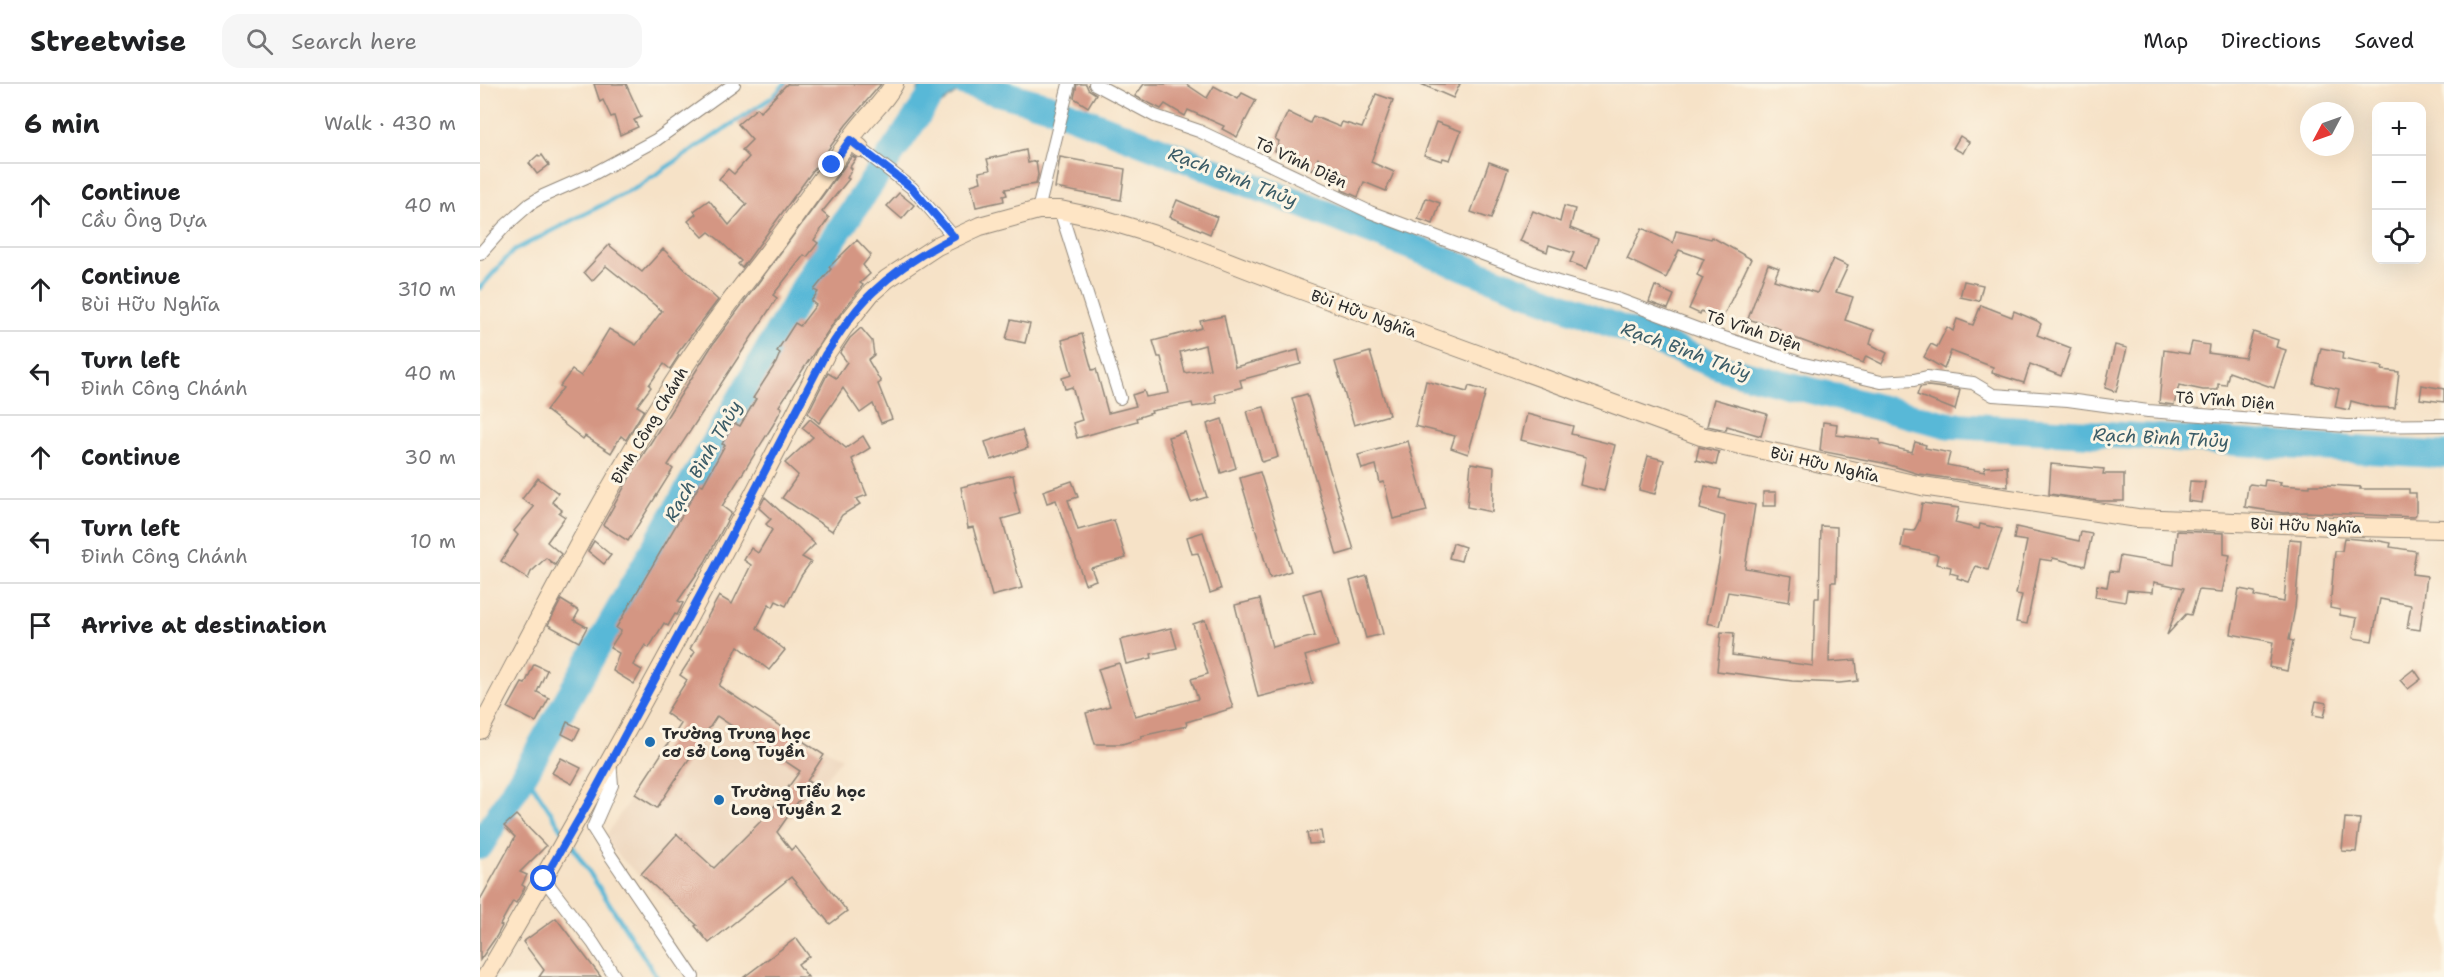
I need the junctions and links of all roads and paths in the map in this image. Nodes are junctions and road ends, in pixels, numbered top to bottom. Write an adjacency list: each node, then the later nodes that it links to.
1 (734, 84): 9 (street)
2 (894, 84): 5 (main road, Đinh Công Chánh)
3 (1095, 84): 11 (street, Tô Vĩnh Diện)
4 (1068, 86): 6 (street)
5 (855, 144): 8 (street); 13 (main road, Đinh Công Chánh)
6 (1038, 210): 7 (main road, Bùi Hữu Nghĩa); 8 (main road, Bùi Hữu Nghĩa)
7 (1060, 210): 10 (street); 12 (main road, Bùi Hữu Nghĩa)
8 (954, 237): 14 (main road, Bùi Hữu Nghĩa)
9 (480, 254)
10 (1120, 398)
11 (2444, 425)
12 (2444, 528)
13 (480, 730)
14 (610, 758): 15 (main road, Bùi Hữu Nghĩa); 18 (street)
15 (547, 872): 16 (main road); 17 (street)
16 (486, 977)
17 (615, 977)
18 (693, 977)

